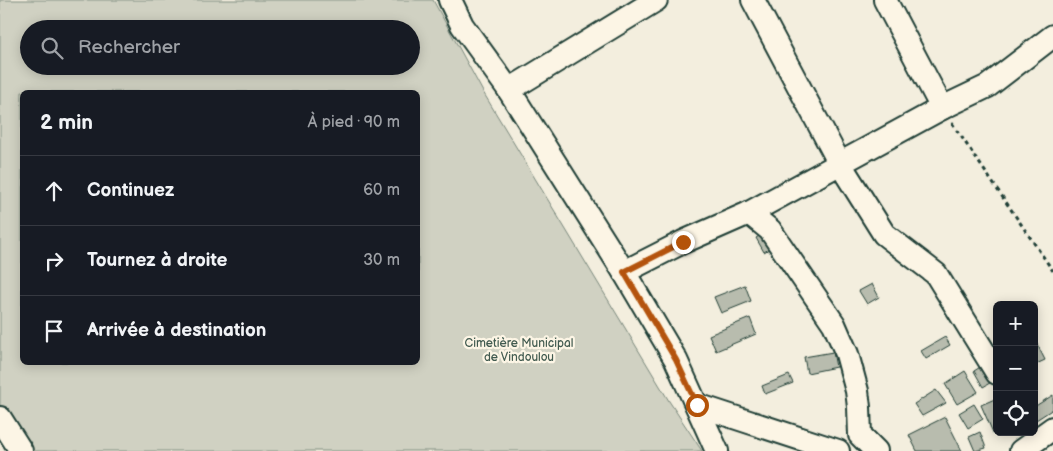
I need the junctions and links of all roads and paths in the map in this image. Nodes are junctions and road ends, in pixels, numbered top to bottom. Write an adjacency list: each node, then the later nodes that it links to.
1 (450, 0): 6 (street)
2 (656, 0): 6 (street)
3 (753, 0): 8 (street)
4 (884, 0): 7 (street)
5 (1053, 36): 7 (street)
6 (509, 90): 11 (street)
7 (942, 108): 8 (street); 10 (path)
8 (840, 164): 9 (street); 12 (street)
9 (749, 214): 11 (street); 20 (street)
10 (1053, 271)
11 (624, 272): 13 (street)
12 (993, 367)
13 (697, 405): 18 (street); 19 (street)
14 (0, 418): 17 (street)
15 (1053, 428): 21 (street)
16 (1025, 436): 21 (street)
17 (21, 451)
18 (717, 451)
19 (838, 451)
20 (876, 451)
21 (1021, 451)

